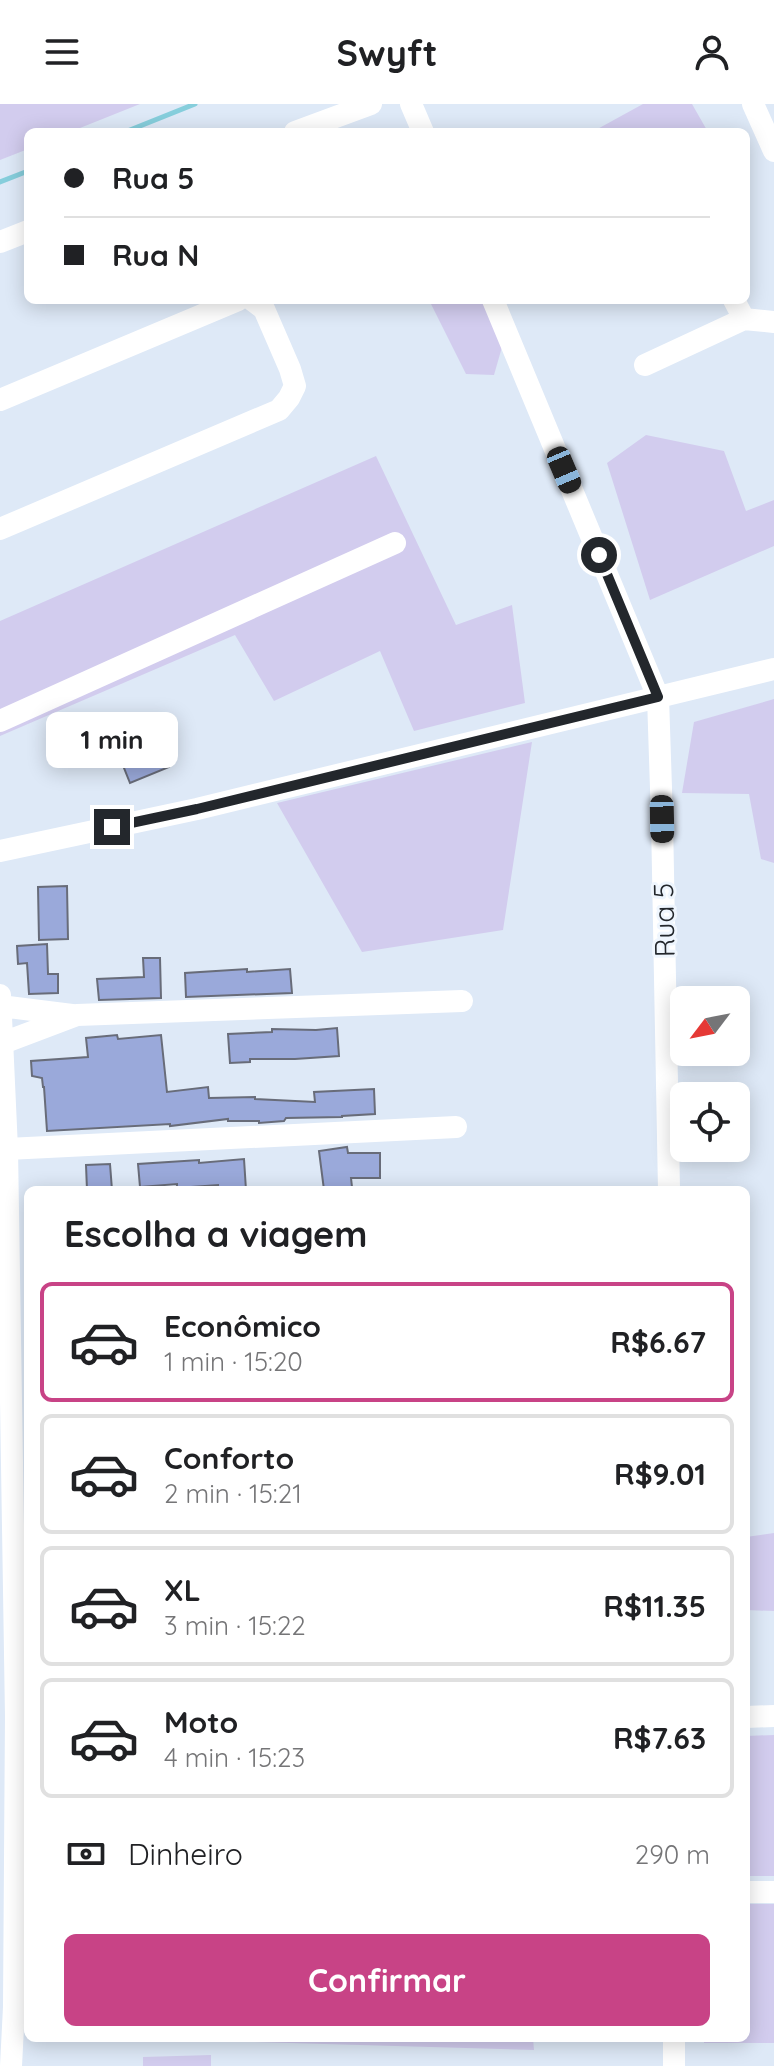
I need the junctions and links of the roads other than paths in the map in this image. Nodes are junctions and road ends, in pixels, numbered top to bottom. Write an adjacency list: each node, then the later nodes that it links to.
1 (371, 104): 4 (street)
2 (411, 104): 5 (street)
3 (753, 104): 6 (street)
4 (306, 128)
5 (421, 128)
6 (774, 151)
7 (24, 233): 8 (street)
8 (0, 242)
9 (228, 304): 15 (street)
10 (257, 304): 16 (street)
11 (495, 304): 19 (street, Rua 5)
12 (739, 310): 13 (street); 14 (street)
13 (774, 322)
14 (645, 365)
15 (0, 400)
16 (0, 529)
17 (395, 543): 20 (street)
18 (774, 669): 19 (street)
19 (658, 697): 21 (street); 29 (street, Rua 5)
20 (0, 721)
21 (0, 851)
22 (0, 995): 24 (street)
23 (462, 1001): 25 (street)
24 (0, 1006): 25 (street); 26 (street)
25 (77, 1015): 26 (street)
26 (3, 1043): 28 (street)
27 (456, 1127): 28 (street)
28 (7, 1149): 30 (street)
29 (669, 1186)
30 (4, 1208): 31 (street)
31 (18, 1304): 32 (street)
32 (22, 1716): 35 (street)
33 (774, 1716): 34 (street)
34 (750, 1717)
35 (8, 1775): 38 (street)
36 (750, 1892): 37 (street)
37 (774, 1892)
38 (21, 2007): 40 (street)
39 (674, 2042): 41 (street)
40 (11, 2066)
41 (674, 2066)

